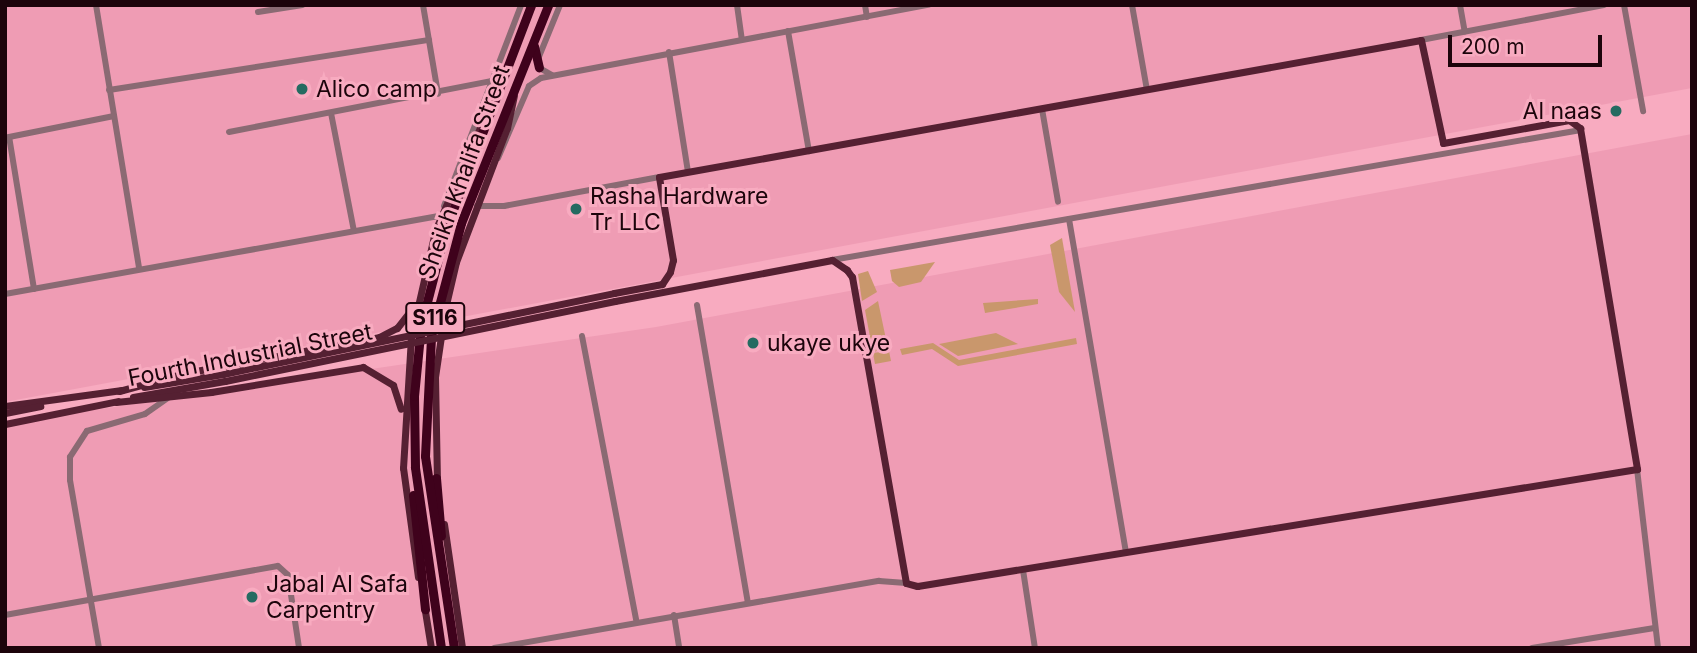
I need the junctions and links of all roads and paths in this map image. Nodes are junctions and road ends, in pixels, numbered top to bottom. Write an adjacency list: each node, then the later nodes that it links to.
1 (96, 5): 30 (street)
2 (302, 5): 15 (street)
3 (423, 5): 20 (street)
4 (522, 5): 27 (street)
5 (531, 5): 26 (highway, Sheikh Khalifa Street / S116)
6 (548, 5): 22 (highway, Sheikh Khalifa Street / S116)
7 (560, 5): 24 (street)
8 (737, 5): 19 (street)
9 (865, 5): 16 (street)
10 (929, 5): 16 (street)
11 (1132, 5): 31 (street)
12 (1460, 5): 18 (street)
13 (1604, 5): 18 (street)
14 (1624, 5): 35 (street)
15 (258, 12)
16 (867, 17): 17 (street)
17 (788, 31): 19 (street); 40 (street)
18 (1465, 32): 21 (street)
19 (742, 39): 23 (street)
20 (429, 40): 30 (street); 32 (street)
21 (1421, 40): 31 (main road); 38 (main road)
22 (534, 41): 24 (highway); 28 (highway, Sheikh Khalifa Street / S116)
23 (669, 52): 25 (street); 42 (street)
24 (539, 67): 25 (street)
25 (552, 75): 41 (street)
26 (504, 79): 46 (main road); 68 (highway, Sheikh Khalifa Street / S116)
27 (492, 81): 29 (street); 33 (street)
28 (515, 88): 41 (main road); 71 (highway, Sheikh Khalifa Street / S116)
29 (469, 89): 32 (street); 33 (street)
30 (110, 90): 37 (street)
31 (1147, 90): 34 (main road)
32 (438, 94): 36 (street)
33 (484, 101): 46 (street)
34 (1042, 109): 40 (main road); 44 (street)
35 (1643, 111)
36 (331, 113): 39 (street); 48 (street)
37 (114, 116): 50 (street); 51 (street)
38 (1581, 130): 47 (street); 66 (main road)
39 (229, 132)
40 (809, 151): 42 (main road)
41 (492, 169): 45 (main road)
42 (688, 172): 43 (main road)
43 (659, 177): 45 (street); 53 (main road, Fourth Industrial Street)
44 (1058, 202)
45 (477, 206): 67 (main road)
46 (442, 213): 48 (street); 54 (main road)
47 (1069, 219): 49 (street); 69 (street)
48 (354, 231): 50 (street)
49 (832, 260): 53 (main road, Fourth Industrial Street); 72 (main road)
50 (139, 270): 51 (street)
51 (34, 289): 52 (street)
52 (5, 294)
53 (615, 297): 57 (main road, Fourth Industrial Street, bridge)
54 (417, 299): 58 (main road); 65 (main road)
55 (697, 305): 74 (street)
56 (582, 336): 78 (street)
57 (224, 377): 58 (main road, Fourth Industrial Street); 61 (main road, Fourth Industrial Street)
58 (120, 391): 60 (main road, Fourth Industrial Street)
59 (169, 397): 61 (main road); 65 (main road); 73 (street)
60 (50, 402): 62 (main road, Fourth Industrial Street); 63 (main road)
61 (116, 402): 64 (main road, Fourth Industrial Street)
62 (5, 404)
63 (5, 415)
64 (5, 426)
65 (403, 428): 75 (main road)
66 (1637, 469): 69 (main road); 79 (street)
67 (436, 478): 71 (highway); 85 (main road)
68 (416, 480): 75 (highway); 83 (highway, Sheikh Khalifa Street / S116)
69 (1126, 551): 70 (main road)
70 (1023, 570): 72 (main road); 88 (street)
71 (442, 573): 84 (highway, Sheikh Khalifa Street / S116)
72 (906, 583): 74 (street)
73 (90, 599): 76 (street); 80 (street); 81 (street)
74 (748, 603): 77 (street)
75 (426, 614): 82 (main road)
76 (5, 615)
77 (674, 615): 78 (street); 87 (street)
78 (636, 620): 86 (street)
79 (1654, 628): 89 (street); 90 (street)
80 (99, 648)
81 (299, 648)
82 (429, 648)
83 (441, 648)
84 (454, 648)
85 (461, 648)
86 (494, 648)
87 (679, 648)
88 (1035, 648)
89 (1532, 648)
90 (1658, 648)

